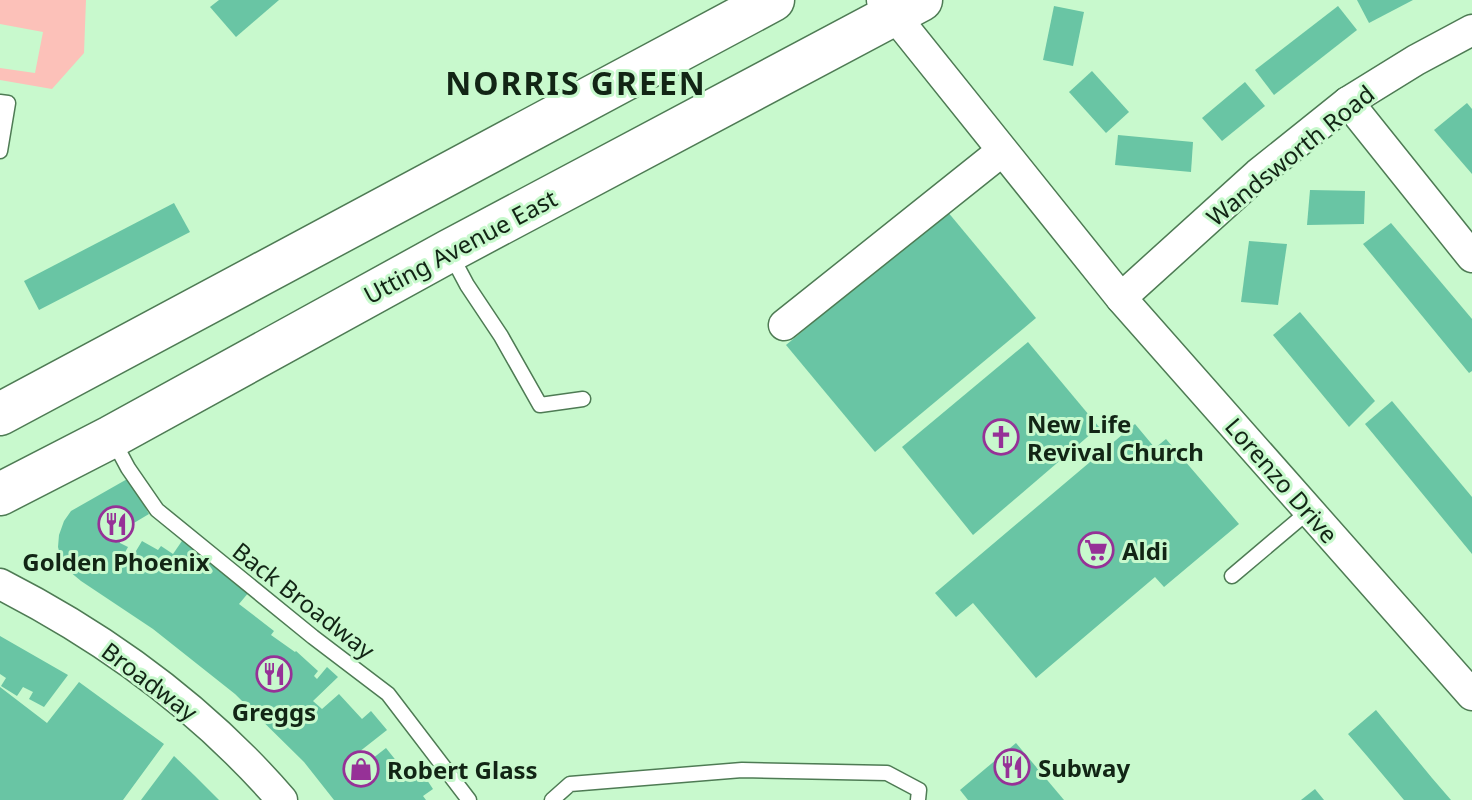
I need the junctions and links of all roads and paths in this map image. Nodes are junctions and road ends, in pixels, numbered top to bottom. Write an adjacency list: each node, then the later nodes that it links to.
1 (773, 0): 13 (street)
2 (899, 5): 7 (street, Lorenzo Drive); 8 (street, Utting Avenue East)
3 (1472, 30): 5 (street, Wandsworth Road)
4 (0, 102): 6 (lane)
5 (1348, 102): 9 (street); 10 (street, Wandsworth Road)
6 (0, 151)
7 (1002, 151): 10 (street, Lorenzo Drive); 11 (street)
8 (449, 251): 12 (lane); 14 (street, Utting Avenue East)
9 (1472, 257)
10 (1121, 298): 16 (street, Lorenzo Drive)
11 (784, 325)
12 (583, 399)
13 (0, 414)
14 (111, 437): 15 (street, Utting Avenue East); 21 (lane, Back Broadway)
15 (0, 494)
16 (1309, 511): 17 (lane); 19 (street, Lorenzo Drive)
17 (1232, 576)
18 (0, 584): 20 (street, Broadway)
19 (1472, 695)
20 (282, 800)
21 (469, 800)
22 (552, 800): 23 (lane)
23 (918, 800)

